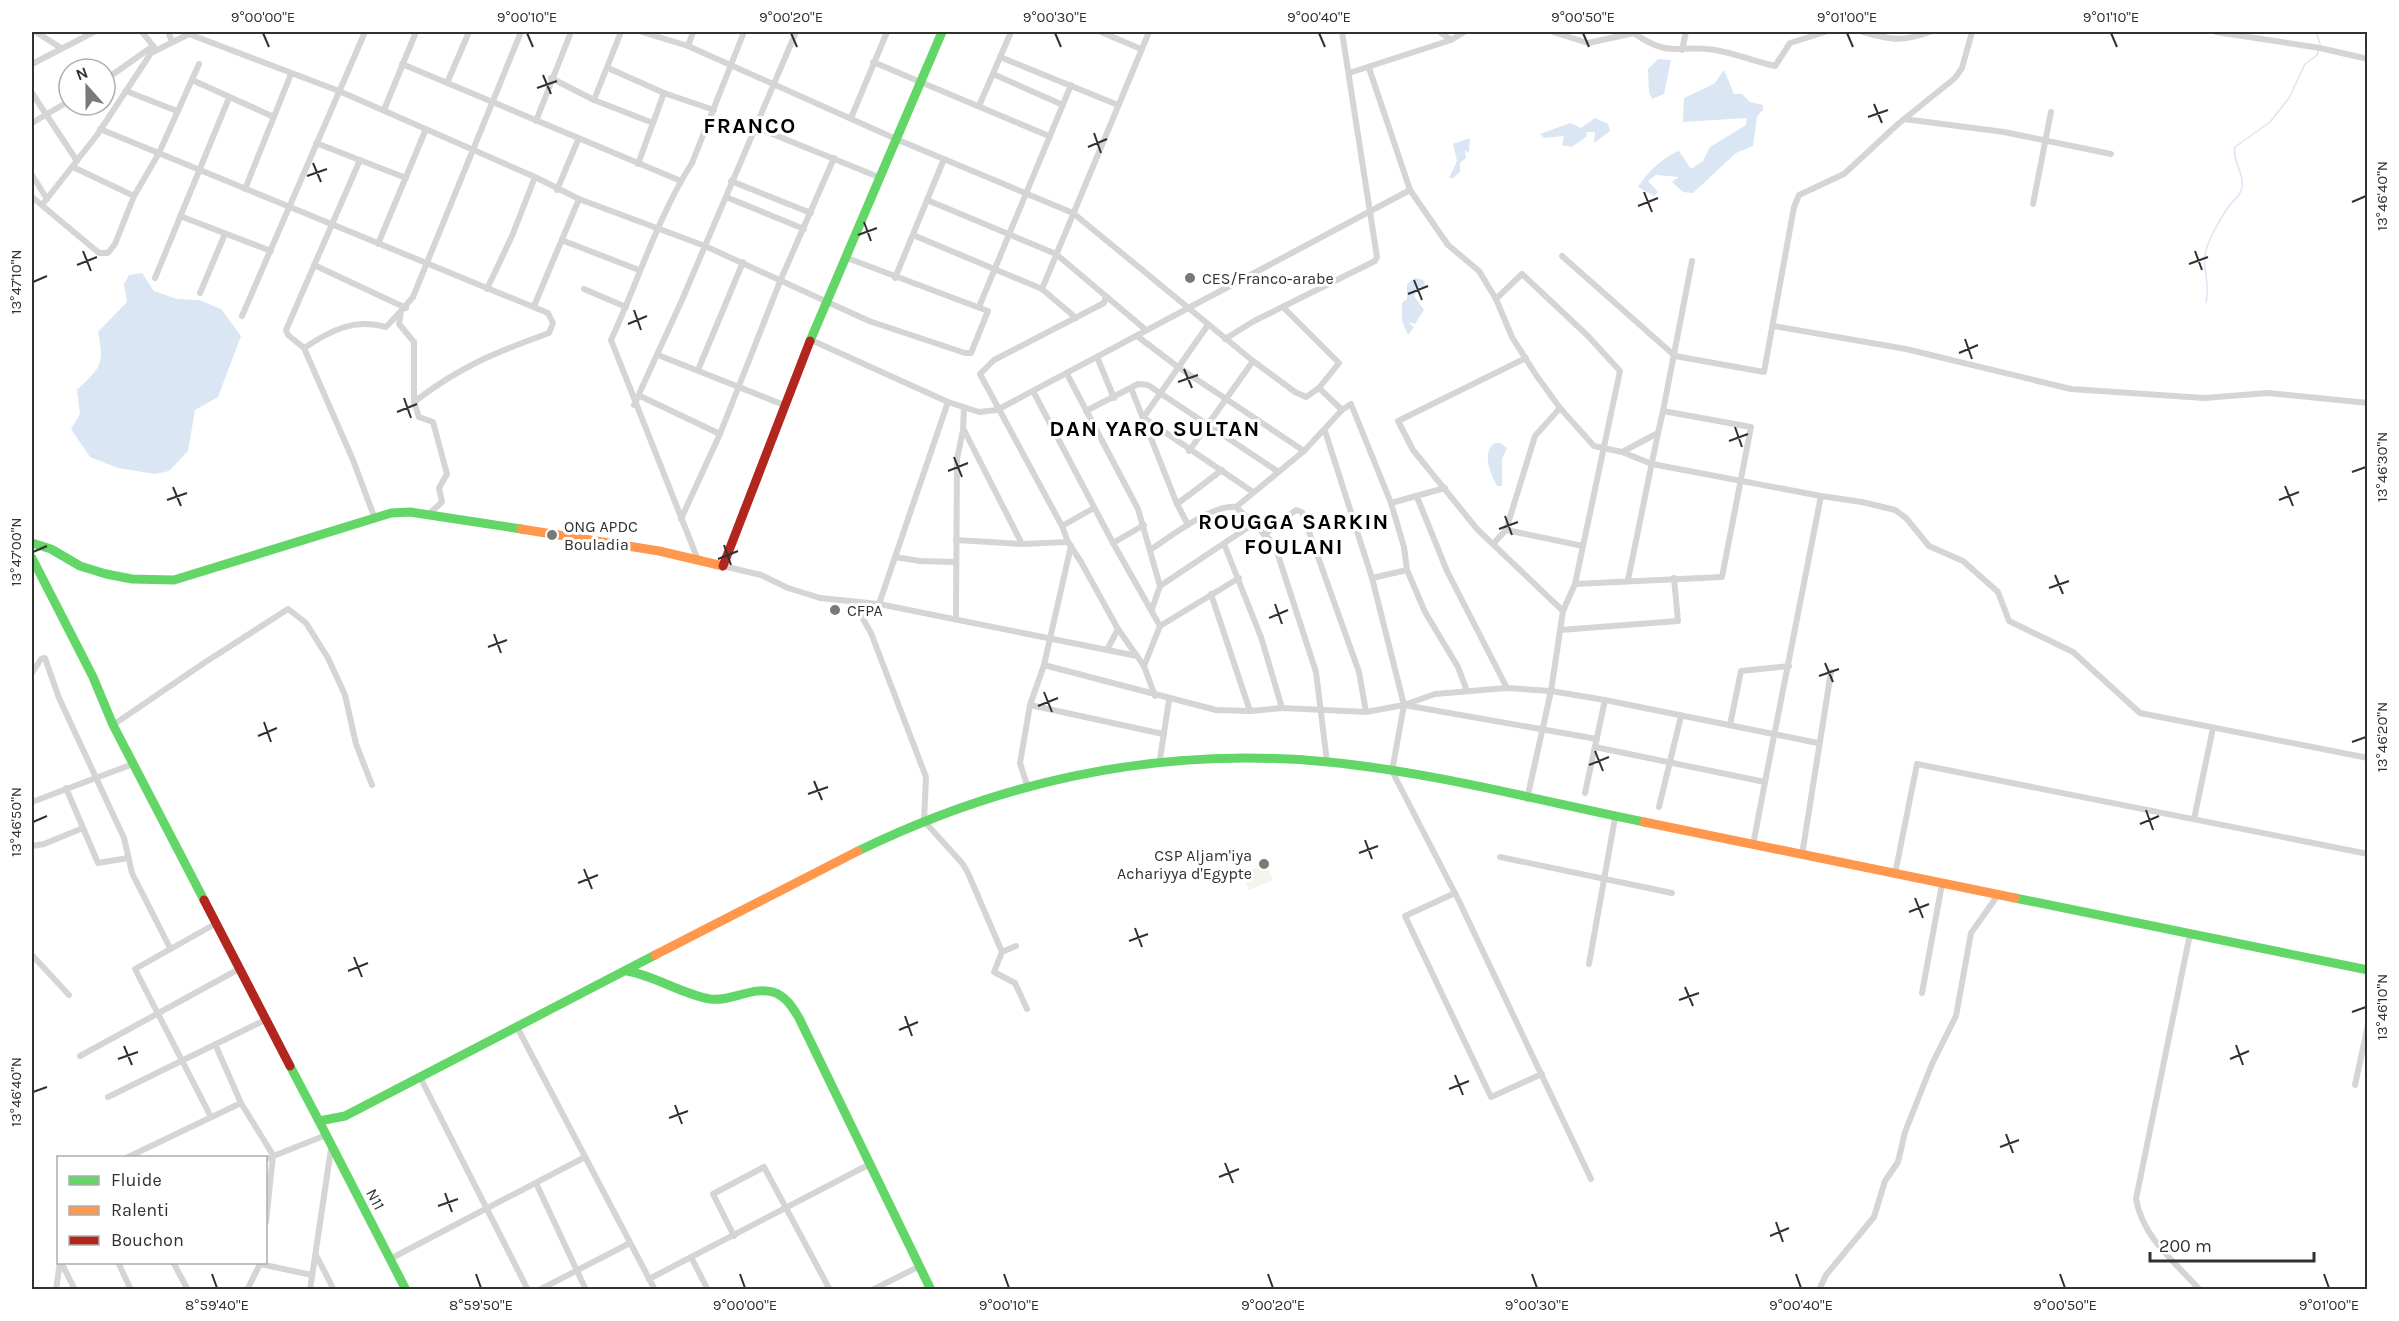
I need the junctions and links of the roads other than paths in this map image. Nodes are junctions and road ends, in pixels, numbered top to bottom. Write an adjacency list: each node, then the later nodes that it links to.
1 (36, 32): 36 (street)
2 (93, 32): 36 (street)
3 (142, 32): 35 (street)
4 (168, 32): 33 (street)
5 (365, 32): 58 (street)
6 (416, 32): 44 (street)
7 (469, 32): 55 (street)
8 (521, 32): 64 (street)
9 (571, 32): 52 (street)
10 (621, 32): 46 (street)
11 (642, 32): 34 (street)
12 (693, 32): 34 (street)
13 (744, 32): 45 (street)
14 (796, 32): 56 (street)
15 (886, 32): 41 (street)
16 (942, 32): 54 (main road)
17 (1011, 32): 39 (street)
18 (1101, 32): 37 (street)
19 (1149, 32): 37 (street)
20 (1342, 32): 49 (street)
21 (1440, 32): 32 (street)
22 (1464, 32): 32 (street)
23 (1553, 32): 24 (street)
24 (1634, 32): 38 (street)
25 (1686, 32): 38 (street)
26 (1826, 32): 38 (street)
27 (1863, 32): 28 (street)
28 (1930, 32)
29 (1972, 32): 76 (street)
30 (2216, 32): 40 (street)
31 (191, 33): 33 (street); 50 (street)
32 (1451, 40): 47 (street)
33 (172, 41): 35 (street)
34 (688, 46): 45 (street)
35 (155, 47): 48 (street); 59 (street)
36 (61, 48): 42 (street)
37 (1141, 49): 66 (street)
38 (1682, 50)
39 (1000, 57): 51 (street); 57 (street)
40 (2367, 59)
41 (873, 62): 54 (street); 75 (street)
42 (32, 64)
43 (199, 64): 53 (street)
44 (402, 64): 55 (street); 69 (street)
45 (728, 66): 56 (street); 70 (street)
46 (608, 68): 61 (street); 63 (street)
47 (1369, 68): 49 (street); 105 (street)
48 (117, 72)
49 (1349, 73): 115 (street)
50 (291, 74): 58 (street); 74 (street)
51 (993, 74): 65 (street); 67 (street)
52 (551, 78): 63 (street); 77 (street)
53 (192, 80): 62 (street); 71 (street)
54 (921, 82): 67 (street); 84 (main road)
55 (447, 83): 64 (street)
56 (773, 84): 75 (street); 80 (street)
57 (1071, 85): 65 (street); 66 (street)
58 (339, 90): 69 (street); 87 (street)
59 (126, 91): 71 (street); 81 (street)
60 (32, 93): 73 (street)
61 (664, 93): 70 (street); 79 (street)
62 (229, 98): 74 (street); 96 (street)
63 (594, 100): 79 (street)
64 (491, 103): 77 (street); 88 (street)
65 (1063, 105): 83 (street)
66 (1118, 105): 117 (street)
67 (979, 106): 83 (street)
68 (57, 107): 73 (street)
69 (384, 110): 82 (street)
70 (714, 110): 101 (street)
71 (177, 111): 89 (street)
72 (2051, 112): 86 (street)
73 (44, 115): 78 (street); 94 (street)
74 (274, 117): 103 (street)
75 (851, 118): 84 (street)
76 (1904, 119): 86 (street); 157 (street)
77 (536, 121): 85 (street)
78 (32, 123)
79 (653, 123): 95 (street)
80 (755, 127): 91 (street); 102 (street)
81 (100, 129): 89 (street); 94 (street)
82 (426, 129): 88 (street); 99 (street)
83 (1049, 136): 106 (street)
84 (896, 139): 92 (street); 100 (main road)
85 (578, 140): 95 (street); 104 (street)
86 (2045, 140): 90 (street); 113 (street)
87 (316, 143): 93 (street); 114 (street)
88 (472, 149): 98 (street); 134 (street)
89 (159, 153): 96 (street); 107 (street)
90 (2111, 154)
91 (834, 158): 100 (street); 116 (street)
92 (944, 159): 106 (street); 111 (street)
93 (360, 160): 99 (street); 119 (street)
94 (75, 164): 107 (street); 112 (street)
95 (638, 164): 101 (street)
96 (199, 170): 103 (street); 118 (street)
97 (32, 174): 112 (street)
98 (535, 177): 104 (street); 141 (street)
99 (406, 178): 126 (street)
100 (881, 178): 131 (main road)
101 (681, 181): 120 (street)
102 (731, 181): 109 (street); 116 (street)
103 (245, 189): 114 (street)
104 (557, 190): 110 (street)
105 (1410, 190): 115 (street); 146 (street)
106 (1025, 191): 117 (street); 122 (street)
107 (134, 196): 112 (street)
108 (32, 197): 112 (street)
109 (726, 197): 121 (street); 127 (street)
110 (579, 199): 120 (street); 125 (street)
111 (927, 200): 122 (street); 124 (street)
112 (44, 202)
113 (2033, 204)
114 (289, 207): 119 (street); 128 (street)
115 (1370, 211): 151 (street); 152 (street)
116 (811, 213): 121 (street)
117 (1073, 213): 129 (street); 151 (street)
118 (180, 216): 123 (street); 138 (street)
119 (333, 226): 126 (street); 135 (street)
120 (659, 228): 127 (street); 137 (street)
121 (804, 229): 140 (street)
122 (1007, 233): 129 (street); 136 (street)
123 (225, 234): 128 (street); 144 (street)
124 (913, 235): 136 (street); 139 (street)
125 (564, 241): 137 (street); 148 (street)
126 (378, 244): 134 (street)
127 (705, 246): 133 (street); 163 (street)
128 (271, 251): 154 (street)
129 (1056, 254): 143 (street); 145 (street)
130 (1562, 256): 164 (street)
131 (847, 258): 139 (street); 147 (main road)
132 (1692, 261): 164 (street)
133 (743, 262): 140 (street); 169 (street)
134 (426, 264): 141 (street); 153 (street)
135 (314, 265): 153 (street); 162 (street)
136 (994, 269): 143 (street); 150 (street)
137 (639, 270): 149 (street)
138 (156, 278)
139 (895, 278): 150 (street)
140 (781, 279): 147 (street); 171 (street)
141 (487, 289): 148 (street)
142 (584, 289): 149 (street)
143 (1042, 289): 155 (street)
144 (200, 293)
145 (1106, 296): 155 (street); 158 (street)
146 (1496, 299): 166 (street); 196 (street)
147 (828, 302): 150 (street); 161 (main road)
148 (534, 306): 179 (street)
149 (626, 307): 182 (street)
150 (979, 307)
151 (1188, 308): 156 (street); 158 (street)
152 (1284, 308): 160 (street); 173 (street)
153 (404, 309): 162 (street); 179 (street)
154 (242, 316)
155 (1076, 318): 186 (street)
156 (1208, 325): 160 (street); 168 (street)
157 (1774, 326): 164 (street); 181 (street)
158 (1146, 330): 159 (street)
159 (1137, 336): 165 (street); 168 (street)
160 (1225, 339): 167 (street)
161 (811, 340): 180 (street); 183 (main road)
162 (304, 348): 213 (street)
163 (658, 355): 169 (street); 176 (street)
164 (1675, 356): 189 (street)
165 (1097, 357): 170 (street); 177 (street)
166 (1526, 358): 185 (street); 204 (street)
167 (1253, 361): 173 (street); 178 (street)
168 (1178, 367): 175 (street); 178 (street)
169 (699, 370): 171 (street)
170 (1066, 374): 174 (street); 188 (street)
171 (738, 388): 183 (street); 195 (street)
172 (1131, 388): 175 (street); 177 (street); 190 (street)
173 (1319, 388): 187 (street)
174 (1033, 391): 186 (street); 211 (street)
175 (1160, 395): 190 (street); 191 (street)
176 (640, 396): 182 (street); 195 (street)
177 (1114, 398): 188 (street)
178 (1224, 398): 191 (street); 198 (street)
179 (414, 402): 212 (street)
180 (948, 402): 184 (street); 230 (street)
181 (2367, 403)
182 (634, 405): 214 (street)
183 (784, 405): 234 (main road)
184 (964, 408): 186 (street); 192 (street)
185 (1560, 408): 196 (street); 219 (street)
186 (997, 410): 218 (street)
187 (1342, 410): 193 (street); 208 (street)
188 (1086, 411): 216 (street)
189 (1663, 411): 194 (street); 203 (street)
190 (1143, 418): 197 (street); 209 (street)
191 (1205, 425): 197 (street); 202 (street)
192 (963, 430): 221 (street); 223 (street)
193 (1325, 431): 198 (street); 238 (street)
194 (1658, 433): 199 (street); 200 (street)
195 (720, 434): 214 (street)
196 (1603, 449): 199 (street); 228 (street)
197 (1189, 451): 201 (street)
198 (1304, 451): 202 (street)
199 (1622, 452): 200 (street)
200 (1652, 464): 203 (street); 240 (street)
201 (1222, 470): 205 (street); 209 (street)
202 (1277, 471): 205 (street)
203 (1740, 481): 206 (street); 239 (street)
204 (1445, 488): 207 (street); 226 (street)
205 (1253, 492): 210 (street)
206 (1821, 496): 257 (street); 276 (street)
207 (1418, 497): 208 (street); 261 (street)
208 (1391, 502): 235 (street)
209 (1176, 504): 217 (street)
210 (1236, 507): 215 (street); 217 (street)
211 (1094, 508): 218 (street); 222 (street)
212 (430, 513): 213 (main road); 232 (main road)
213 (375, 519): 227 (main road)
214 (680, 520): 232 (street)
215 (1253, 524): 220 (street); 225 (street)
216 (1144, 525): 222 (street); 229 (street)
217 (1188, 525): 229 (street)
218 (1062, 526): 224 (street)
219 (1506, 530): 226 (street); 228 (street)
220 (1264, 535): 270 (street); 272 (street)
221 (956, 540): 223 (street); 233 (street)
222 (1113, 543): 246 (street)
223 (1022, 544): 224 (street)
224 (1069, 544): 250 (street); 252 (street)
225 (1224, 544): 237 (street); 242 (street)
226 (1493, 544): 247 (street)
227 (34, 545)
228 (1583, 546): 241 (street)
229 (1150, 550): 242 (street)
230 (895, 557): 233 (street); 245 (street)
231 (32, 558): 260 (main road)
232 (698, 560): 234 (main road)
233 (955, 562): 248 (street)
234 (723, 566): 244 (street)
235 (1407, 570): 238 (street); 262 (street)
236 (32, 572): 260 (main road)
237 (1239, 578): 243 (street); 269 (street)
238 (1371, 578): 268 (street)
239 (1674, 578): 240 (street); 251 (street)
240 (1628, 580): 241 (street)
241 (1575, 584): 247 (street)
242 (1160, 586): 246 (street)
243 (1211, 594): 249 (street); 271 (street)
244 (854, 603): 245 (street); 300 (street)
245 (879, 604): 248 (street)
246 (1152, 609): 249 (street)
247 (1563, 611): 251 (street)
248 (956, 618): 252 (street)
249 (1160, 626): 256 (street)
250 (1118, 629): 253 (street); 254 (street)
251 (1560, 630): 263 (street)
252 (1050, 638): 253 (street); 255 (street)
253 (1108, 648): 254 (street)
254 (1138, 656): 256 (street)
255 (1044, 665): 264 (street); 267 (street)
256 (1144, 666): 264 (street)
257 (1789, 666): 275 (street); 279 (street)
258 (1831, 672): 281 (street)
259 (32, 673): 289 (street)
260 (96, 688): 274 (main road, N11)
261 (1507, 688): 262 (street); 263 (street)
262 (1467, 691): 268 (street)
263 (1551, 691): 266 (street); 277 (street)
264 (1155, 696): 265 (street)
265 (1169, 700): 271 (street); 278 (street)
266 (1605, 700): 273 (street); 280 (street)
267 (1030, 705): 278 (street); 292 (street)
268 (1404, 705): 272 (street); 277 (street); 288 (street)
269 (1282, 708): 270 (street); 271 (street)
270 (1319, 709): 272 (street); 285 (street)
271 (1250, 711)
272 (1366, 712)
273 (1681, 716): 275 (street); 286 (street)
274 (113, 725): 287 (main road, N11); 291 (street)
275 (1730, 725): 279 (street)
276 (2213, 728): 283 (street); 299 (street)
277 (1542, 732): 280 (street); 295 (street)
278 (1164, 734): 284 (street)
279 (1775, 734): 281 (street); 290 (street)
280 (1597, 739): 282 (street)
281 (1818, 744): 305 (street)
282 (1595, 747): 286 (street); 294 (street)
283 (2367, 758)
284 (1160, 759): 285 (main road); 292 (main road)
285 (1327, 762): 288 (main road)
286 (1670, 762): 290 (street); 297 (street)
287 (133, 764): 289 (street); 314 (main road, N11)
288 (1392, 771): 295 (main road); 311 (street)
289 (96, 779): 293 (street); 307 (street)
290 (1765, 782): 303 (street)
291 (372, 785)
292 (1027, 785): 300 (main road)
293 (66, 788): 296 (street); 301 (street)
294 (1585, 793)
295 (1527, 799): 298 (main road)
296 (32, 802)
297 (1659, 807)
298 (1615, 818): 303 (main road); 309 (street)
299 (2194, 819): 304 (street); 308 (street)
300 (924, 821): 318 (street); 323 (main road)
301 (82, 828): 302 (street); 307 (street)
302 (32, 846)
303 (1752, 846): 305 (main road)
304 (2367, 854)
305 (1802, 856): 308 (main road)
306 (1500, 857): 309 (street)
307 (128, 858): 317 (street)
308 (1894, 874): 310 (main road)
309 (1604, 879): 312 (street); 320 (street)
310 (1942, 884): 313 (main road); 324 (street)
311 (1455, 893): 334 (street); 334 (street)
312 (1672, 893)
313 (1998, 895): 315 (main road); 385 (street)
314 (215, 924): 317 (street); 321 (main road, N11)
315 (2190, 934): 322 (main road); 386 (street)
316 (1016, 946): 318 (street)
317 (170, 948): 327 (street)
318 (1002, 952): 326 (street)
319 (32, 955): 325 (street)
320 (1589, 964)
321 (239, 969): 327 (street); 328 (main road, N11)
322 (2367, 970)
323 (627, 971): 330 (main road); 347 (main road)
324 (1922, 993)
325 (69, 995)
326 (1027, 1009)
327 (157, 1013): 332 (street); 333 (street)
328 (265, 1020): 331 (street); 340 (main road, N11)
329 (2367, 1025): 336 (street)
330 (517, 1027): 335 (main road); 345 (street)
331 (215, 1044): 333 (street); 338 (street)
332 (80, 1056)
333 (182, 1060): 337 (street); 339 (street)
334 (1542, 1074): 348 (street)
335 (420, 1077): 340 (main road); 351 (street)
336 (2355, 1085)
337 (108, 1097)
338 (241, 1102): 339 (street); 343 (street)
339 (211, 1117): 344 (street)
340 (319, 1121): 341 (main road, N11)
341 (326, 1135): 342 (main road, N11); 343 (street)
342 (332, 1146): 355 (street); 357 (main road, N11)
343 (273, 1155): 346 (street); 352 (street)
344 (130, 1156)
345 (585, 1157): 349 (street); 354 (street)
346 (267, 1158)
347 (870, 1164): 350 (street); 364 (main road)
348 (1591, 1179)
349 (536, 1183): 351 (street); 365 (street)
350 (788, 1209): 353 (street); 353 (street); 382 (street)
351 (486, 1210): 357 (street); 377 (street)
352 (267, 1212)
353 (734, 1236): 356 (street)
354 (630, 1243): 365 (street); 367 (street)
355 (316, 1255): 366 (street); 375 (street)
356 (691, 1257): 367 (street); 381 (street)
357 (390, 1259): 376 (main road, N11)
358 (60, 1264): 369 (street)
359 (61, 1264): 370 (street)
360 (118, 1264): 368 (street)
361 (174, 1264): 372 (street)
362 (260, 1264): 373 (street)
363 (264, 1264): 366 (street)
364 (920, 1266): 383 (street); 384 (main road)
365 (576, 1270): 378 (street); 379 (street)
366 (312, 1275): 374 (street)
367 (649, 1279): 380 (street)
368 (130, 1287): 371 (street)
369 (56, 1290)
370 (75, 1290)
371 (121, 1290)
372 (188, 1290)
373 (247, 1290)
374 (310, 1290)
375 (334, 1290)
376 (406, 1290)
377 (528, 1290)
378 (539, 1290)
379 (586, 1290)
380 (655, 1290)
381 (708, 1290)
382 (831, 1290)
383 (872, 1290)
384 (931, 1290)
385 (1819, 1290)
386 (2199, 1290)

